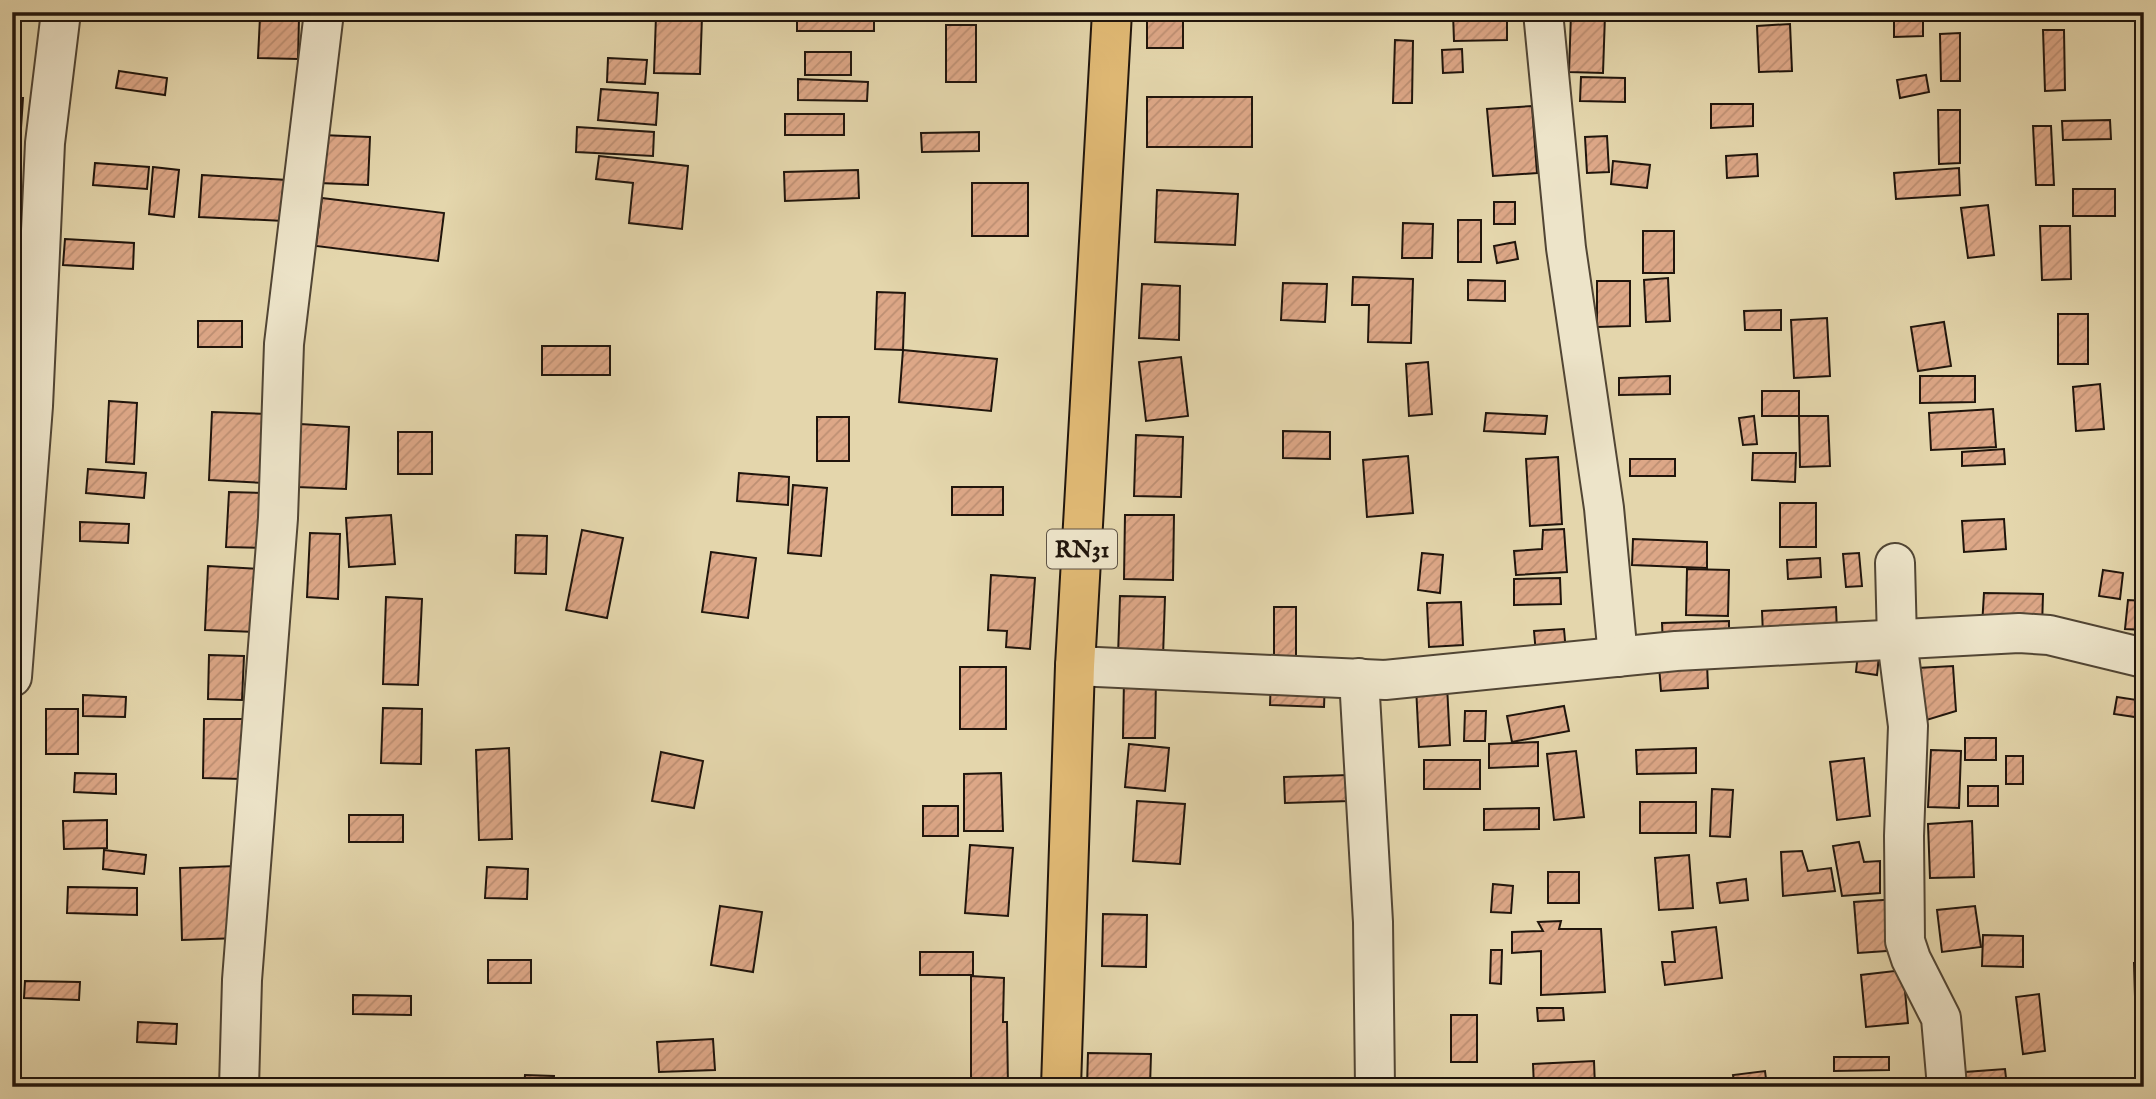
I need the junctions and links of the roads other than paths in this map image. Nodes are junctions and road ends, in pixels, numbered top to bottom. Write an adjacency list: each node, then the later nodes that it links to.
1 (61, 12): 10 (street)
2 (324, 12): 12 (street)
3 (1112, 12): 9 (main road, RN31)
4 (1542, 12): 7 (street)
5 (1895, 563): 6 (street)
6 (1897, 640): 7 (street); 8 (street); 15 (street)
7 (1618, 657): 11 (street)
8 (2144, 657)
9 (1075, 666): 11 (street); 13 (main road, RN31)
10 (12, 677)
11 (1359, 678): 14 (street)
12 (239, 1087)
13 (1061, 1087)
14 (1375, 1087)
15 (1947, 1087)

